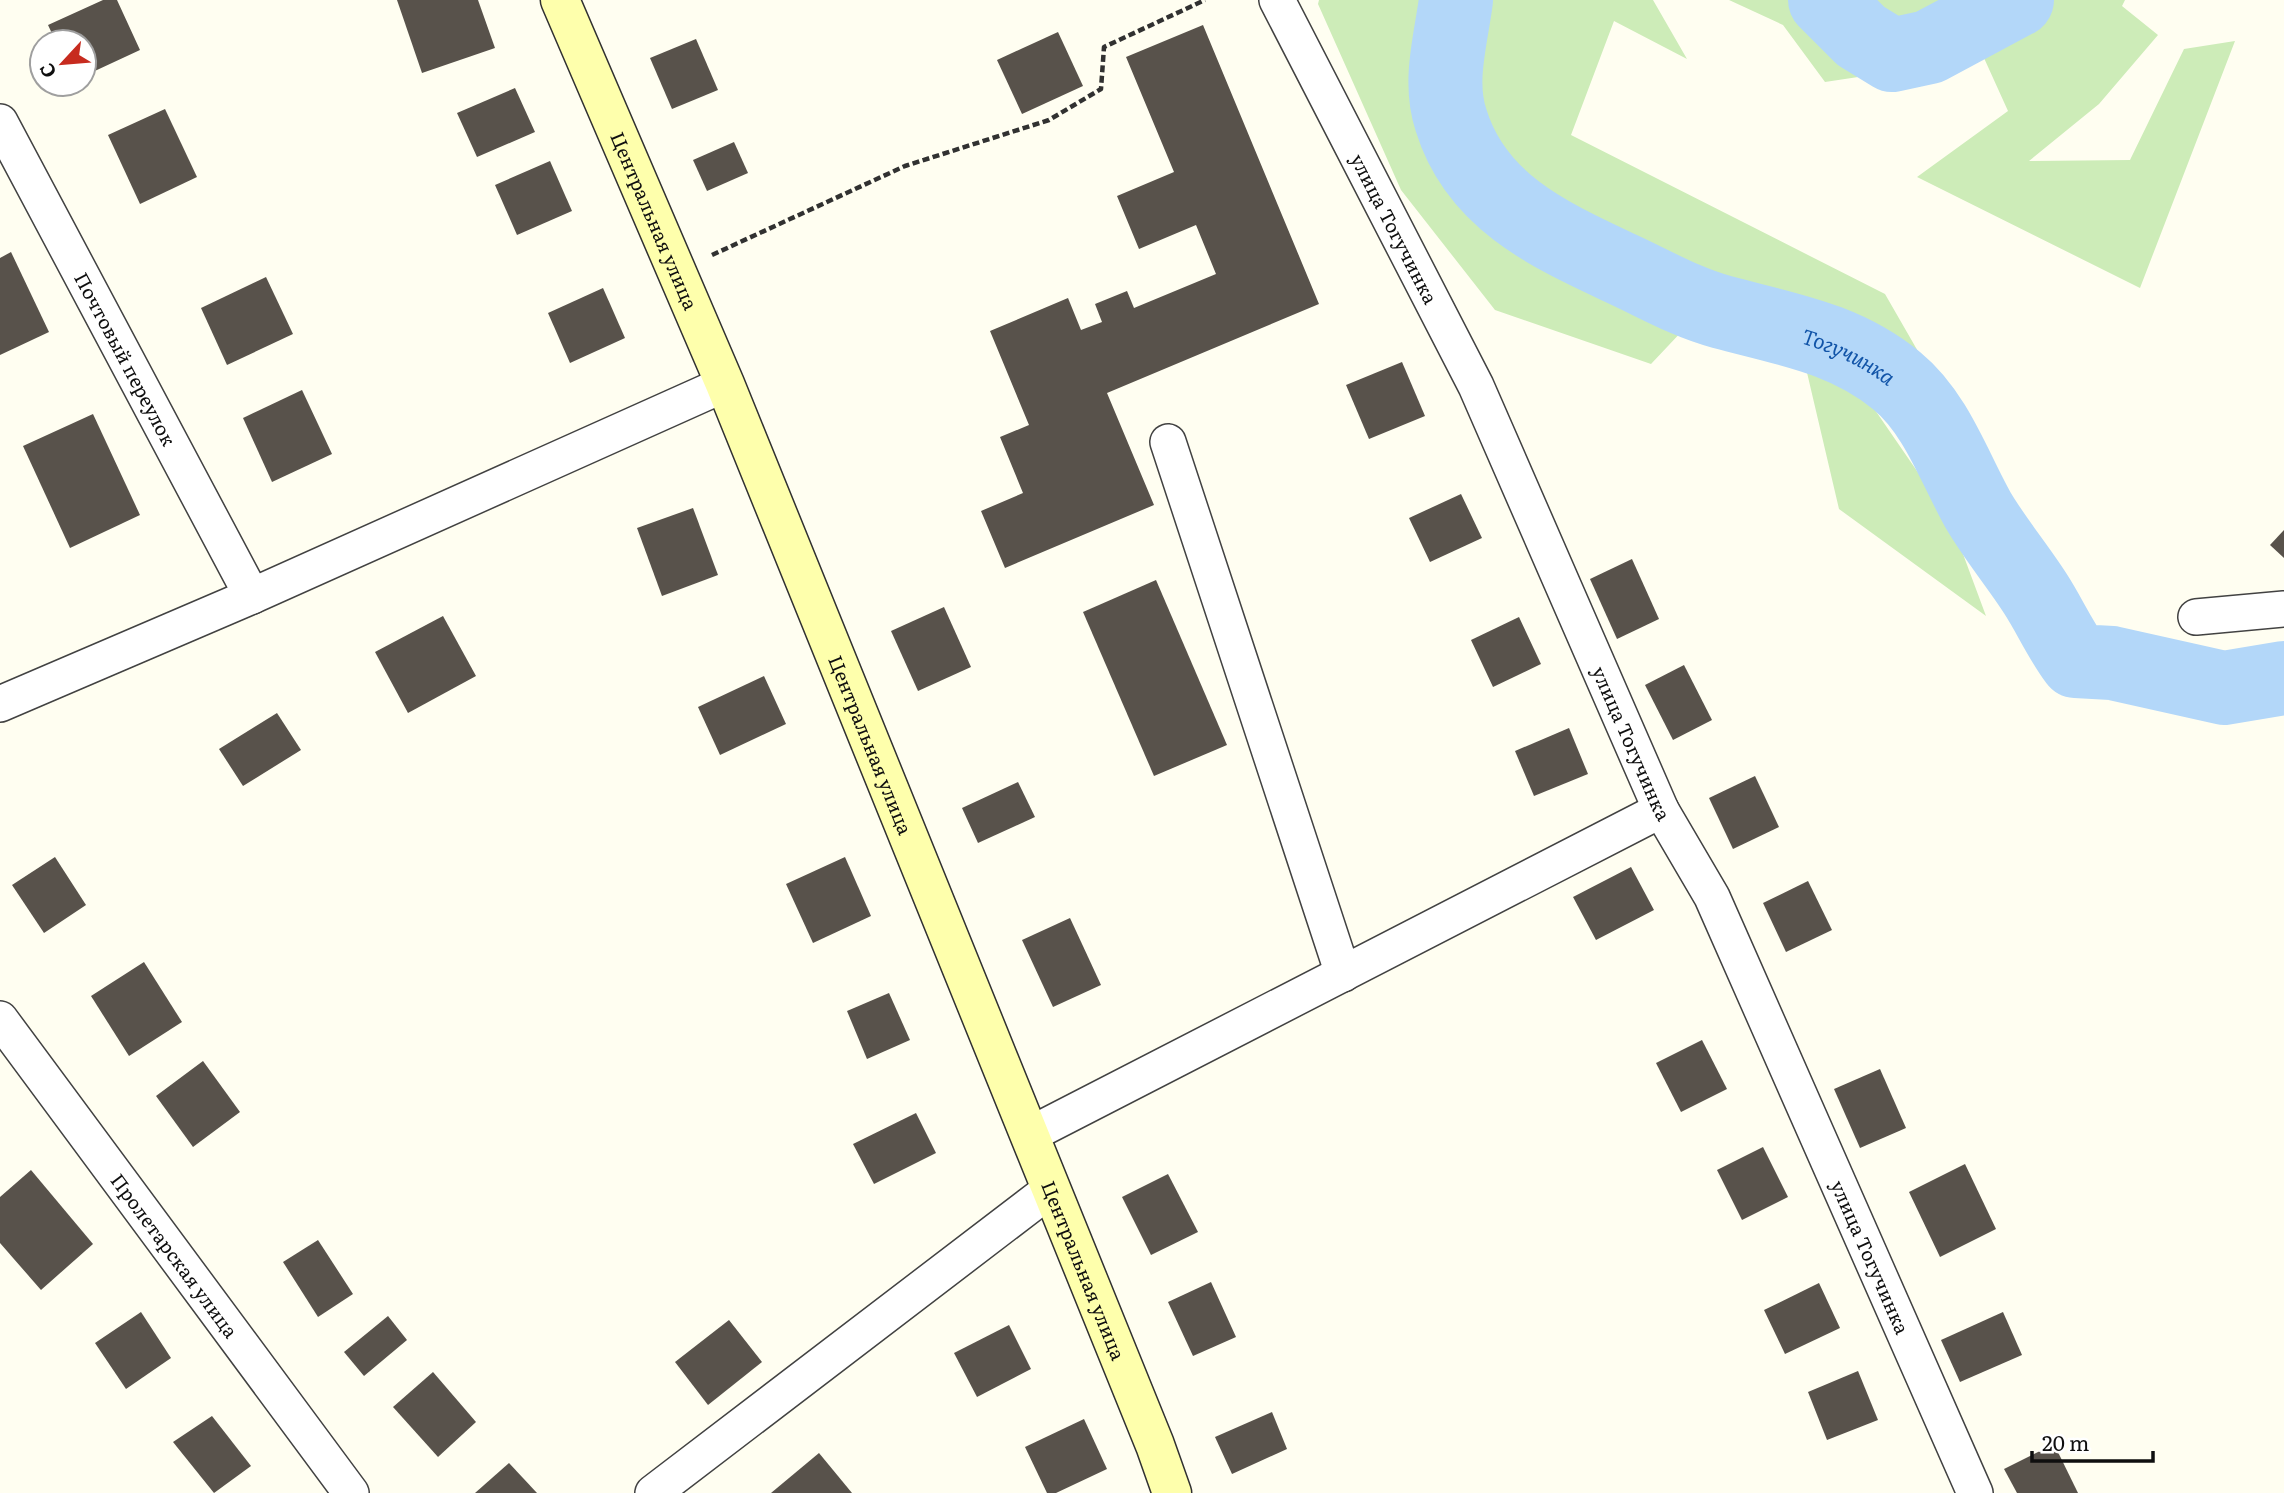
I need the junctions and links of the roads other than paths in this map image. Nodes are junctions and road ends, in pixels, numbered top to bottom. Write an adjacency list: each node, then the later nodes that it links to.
1 (561, 0): 4 (main road, Центральная улица)
2 (1277, 0): 10 (street, улица Тогучинка)
3 (0, 122): 6 (street, Почтовый переулок)
4 (724, 384): 6 (street); 13 (main road, Центральная улица)
5 (1168, 442): 11 (street)
6 (252, 596): 9 (street)
7 (2284, 609): 8 (street)
8 (2196, 617)
9 (0, 704)
10 (1661, 810): 11 (street); 18 (street, улица Тогучинка)
11 (1343, 974): 13 (street)
12 (0, 1019): 15 (street, Пролетарская улица)
13 (1029, 1135): 14 (main road, Центральная улица)
14 (1051, 1189): 16 (street); 17 (main road, Центральная улица)
15 (351, 1493)
16 (653, 1493)
17 (1172, 1493)
18 (1975, 1493)

